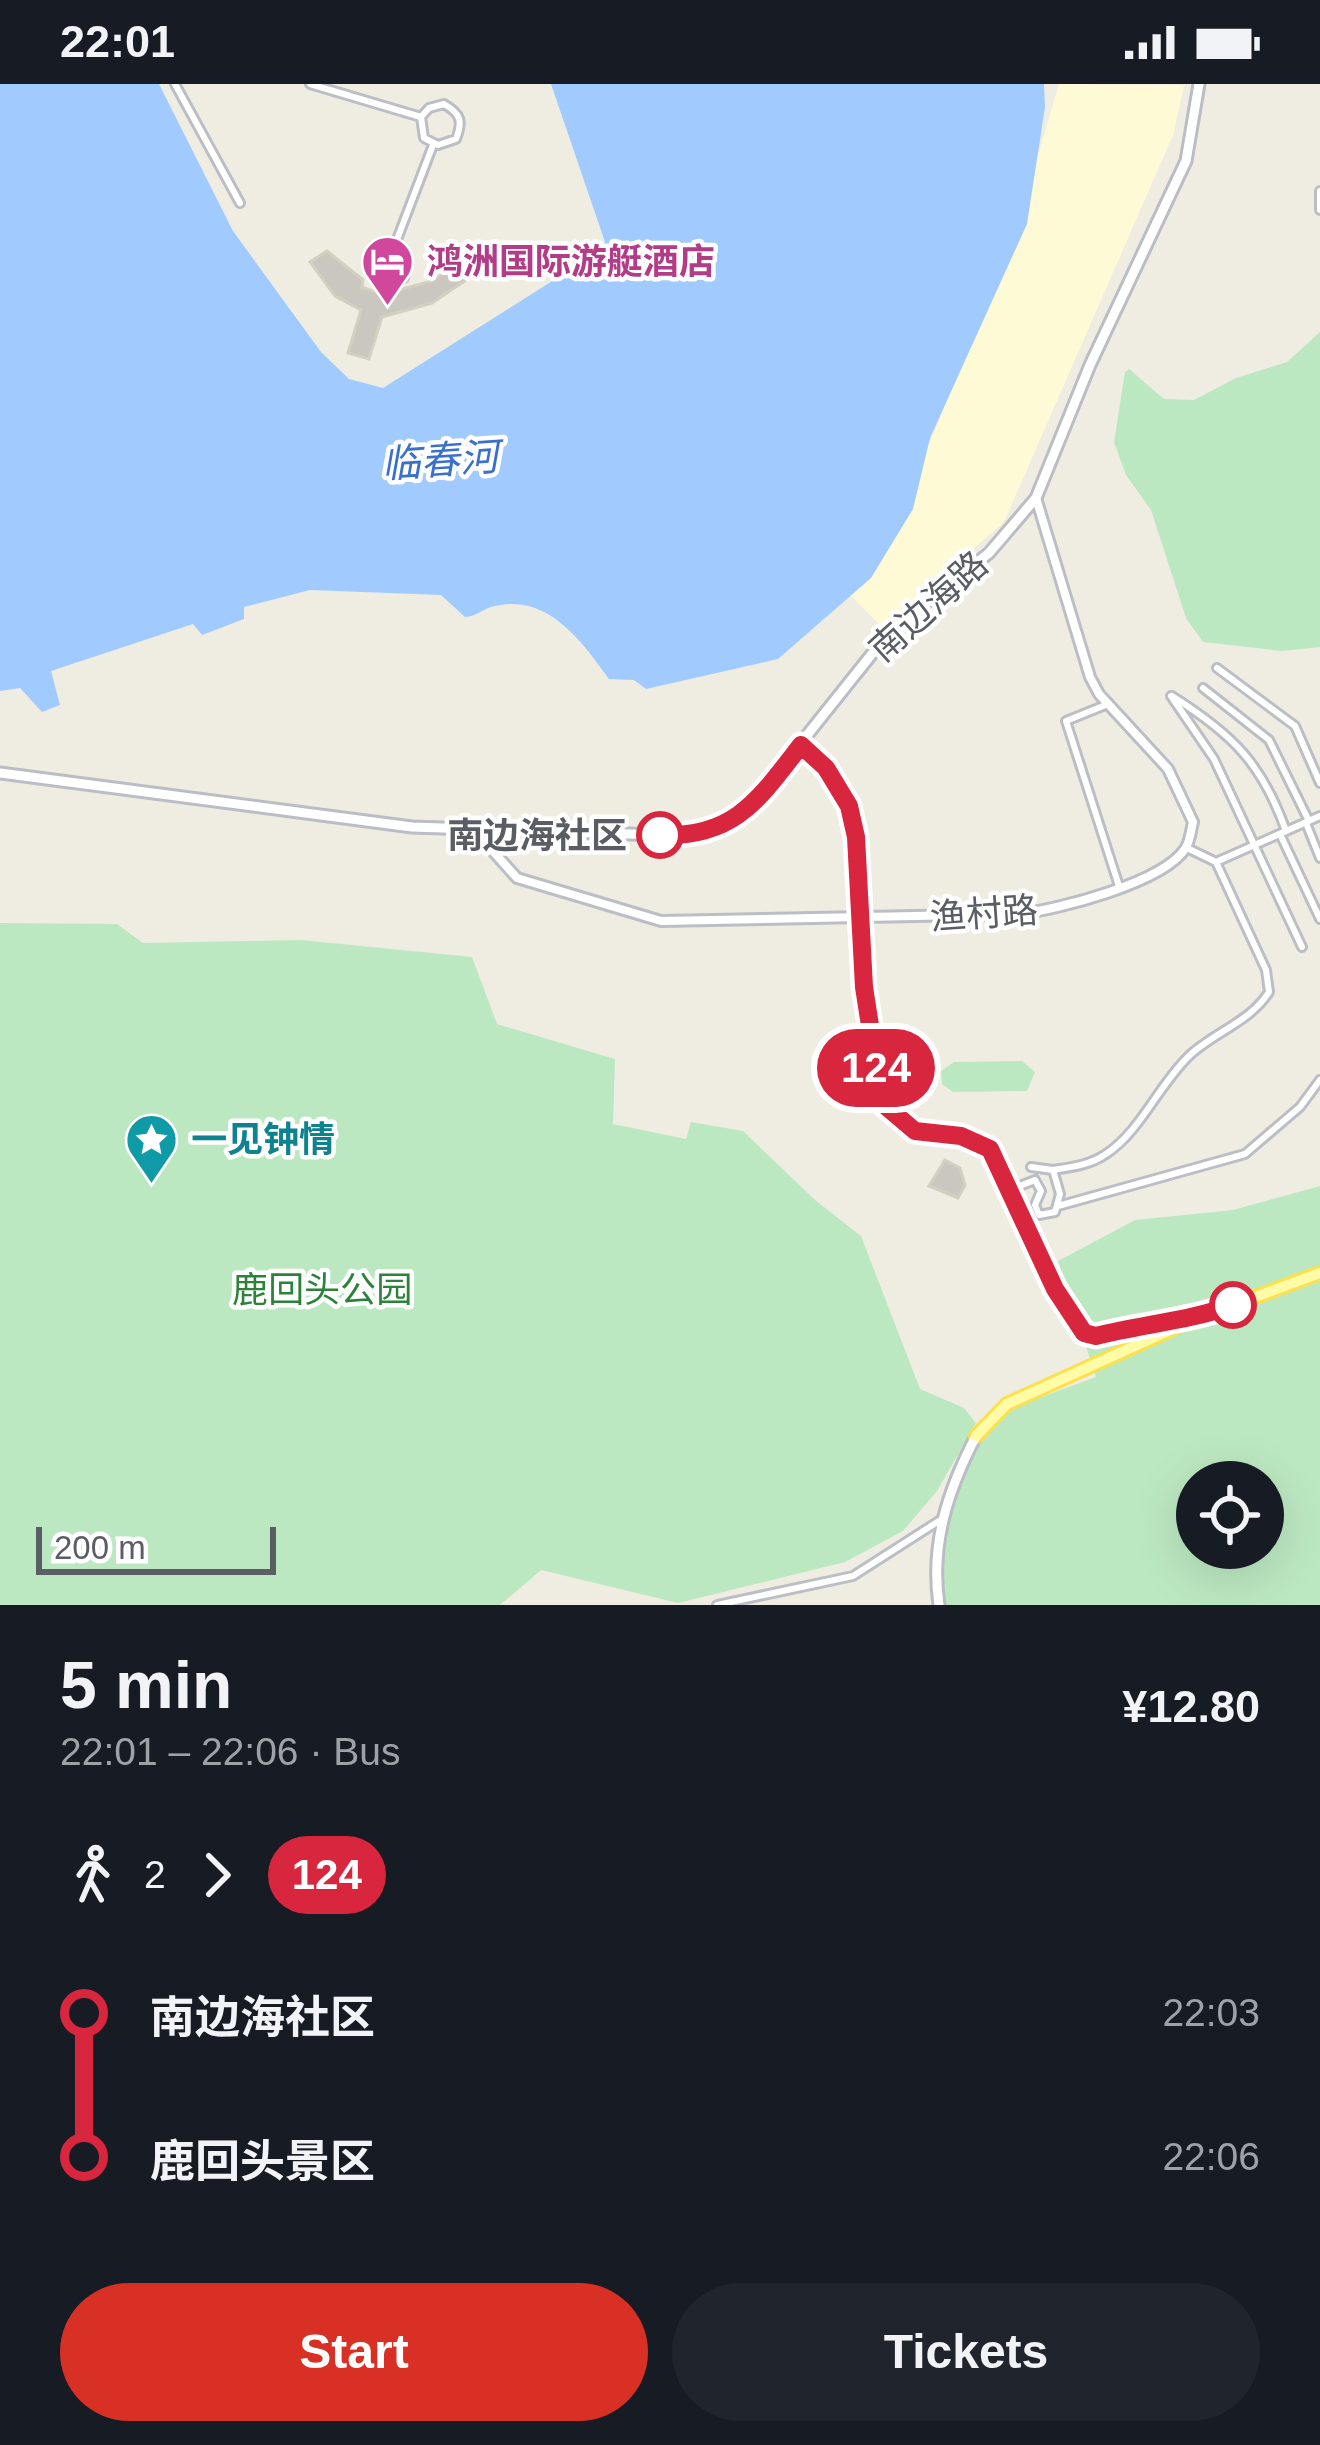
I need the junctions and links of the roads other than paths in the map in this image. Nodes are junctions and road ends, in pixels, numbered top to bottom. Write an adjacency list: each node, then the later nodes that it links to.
1 (176, 84): 7 (street)
2 (310, 84): 4 (street)
3 (1199, 84): 10 (main road, 南边海路)
4 (421, 117): 5 (street); 5 (street)
5 (434, 144): 9 (street)
6 (1320, 191): 8 (street)
7 (240, 203)
8 (1320, 210)
9 (393, 250): 9 (street)
10 (1036, 498): 13 (street); 14 (main road, 南边海路)
11 (1216, 668): 16 (street)
12 (1203, 688): 18 (street)
13 (1108, 704): 22 (street); 25 (street)
14 (801, 745): 19 (main road, 南边海路); 26 (street)
15 (0, 773): 19 (main road, 南边海路)
16 (1320, 783)
17 (1320, 816): 18 (street)
18 (1307, 822): 20 (street); 23 (street)
19 (473, 829): 26 (street, 渔村路)
20 (1283, 833): 21 (street); 21 (street); 27 (street)
21 (1257, 844): 24 (street); 28 (street)
22 (1187, 848): 24 (street); 25 (street, 渔村路)
23 (1320, 858)
24 (1216, 862): 32 (street)
25 (1119, 886): 26 (street, 渔村路)
26 (859, 919): 30 (street)
27 (1320, 919)
28 (1302, 946)
29 (1320, 1080): 34 (street)
30 (990, 1149): 33 (street)
31 (1031, 1167): 32 (street)
32 (1053, 1170): 34 (street)
33 (1012, 1189): 34 (street); 36 (street)
34 (1058, 1206)
35 (1320, 1273): 36 (main road)
36 (1190, 1321): 37 (main road)
37 (976, 1436): 38 (main road)
38 (942, 1519): 39 (street); 40 (main road)
39 (717, 1605)
40 (939, 1605)

